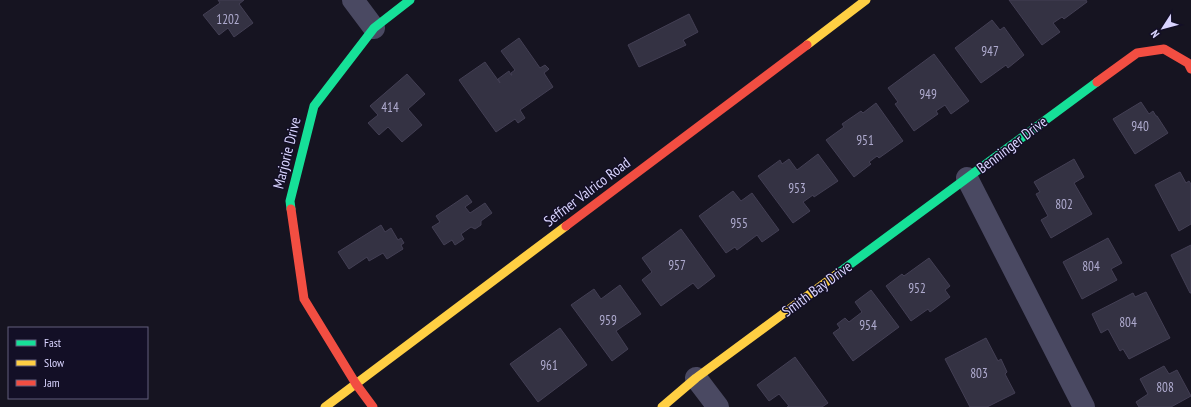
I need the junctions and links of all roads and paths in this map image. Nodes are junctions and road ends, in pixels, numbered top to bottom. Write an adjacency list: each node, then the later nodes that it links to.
1 (353, 0): 4 (street)
2 (410, 0): 4 (street, Marjorie Drive)
3 (866, 0): 8 (street, Seffner Valrico Road)
4 (374, 28): 8 (street, Marjorie Drive)
5 (1191, 69): 6 (street, Benninger Drive)
6 (967, 178): 7 (street, Smith Bay Drive); 13 (street, Benninger Drive)
7 (696, 378): 11 (street); 12 (street)
8 (356, 384): 9 (street, Seffner Valrico Road); 10 (street, Marjorie Drive)
9 (325, 407)
10 (373, 407)
11 (662, 407)
12 (718, 407)
13 (1084, 407)

